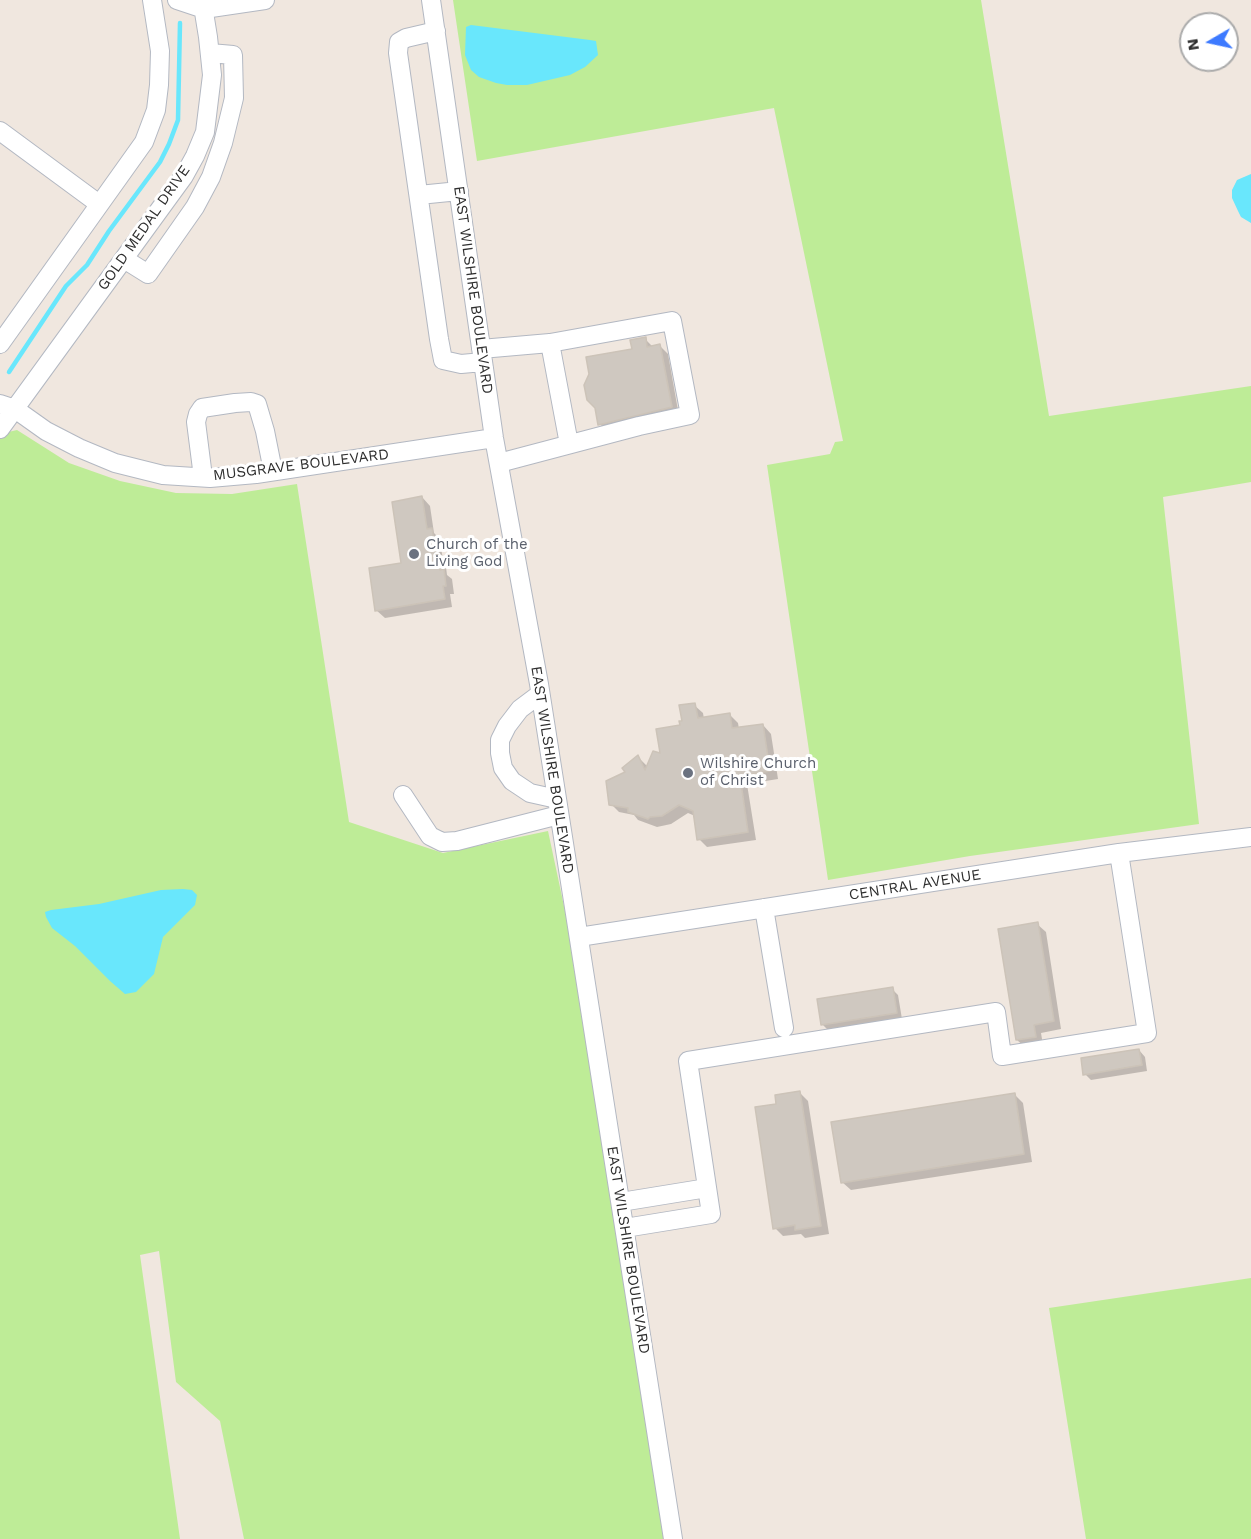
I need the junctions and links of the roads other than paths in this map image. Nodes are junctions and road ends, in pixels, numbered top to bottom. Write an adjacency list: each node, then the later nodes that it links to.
1 (153, 0): 13 (street)
2 (177, 0): 5 (street)
3 (265, 0): 5 (street)
4 (432, 0): 6 (street, EAST WILSHIRE BOULEVARD)
5 (203, 5): 7 (street, GOLD MEDAL DRIVE)
6 (436, 31): 11 (street, EAST WILSHIRE BOULEVARD); 12 (street)
7 (210, 53): 9 (street, GOLD MEDAL DRIVE); 10 (street)
8 (0, 131): 13 (street)
9 (196, 152): 10 (street); 14 (street, GOLD MEDAL DRIVE)
10 (217, 159): 14 (street)
11 (459, 190): 12 (street); 17 (street, EAST WILSHIRE BOULEVARD)
12 (419, 195): 17 (street)
13 (99, 204): 16 (street)
14 (124, 259): 19 (street, GOLD MEDAL DRIVE)
15 (550, 343): 17 (street); 22 (street); 22 (street)
16 (0, 344)
17 (482, 355): 21 (street, EAST WILSHIRE BOULEVARD)
18 (0, 391): 19 (street, MUSGRAVE BOULEVARD)
19 (7, 406): 20 (street, GOLD MEDAL DRIVE); 25 (street, MUSGRAVE BOULEVARD)
20 (0, 429)
21 (494, 438): 23 (street, EAST WILSHIRE BOULEVARD); 24 (street, MUSGRAVE BOULEVARD)
22 (569, 444): 23 (street)
23 (499, 463): 26 (street, EAST WILSHIRE BOULEVARD)
24 (273, 471): 25 (street, MUSGRAVE BOULEVARD); 25 (street)
25 (203, 477)
26 (540, 694): 28 (street, EAST WILSHIRE BOULEVARD); 28 (street)
27 (403, 795): 28 (street)
28 (558, 807): 32 (street, EAST WILSHIRE BOULEVARD)
29 (1251, 837): 30 (street, CENTRAL AVENUE)
30 (1119, 854): 31 (street, CENTRAL AVENUE); 34 (street)
31 (765, 908): 32 (street, CENTRAL AVENUE); 33 (street)
32 (579, 937): 35 (street, EAST WILSHIRE BOULEVARD)
33 (784, 1028)
34 (707, 1188): 35 (street); 36 (street)
35 (621, 1202): 36 (street, EAST WILSHIRE BOULEVARD)
36 (625, 1228): 37 (street, EAST WILSHIRE BOULEVARD)
37 (673, 1539)

